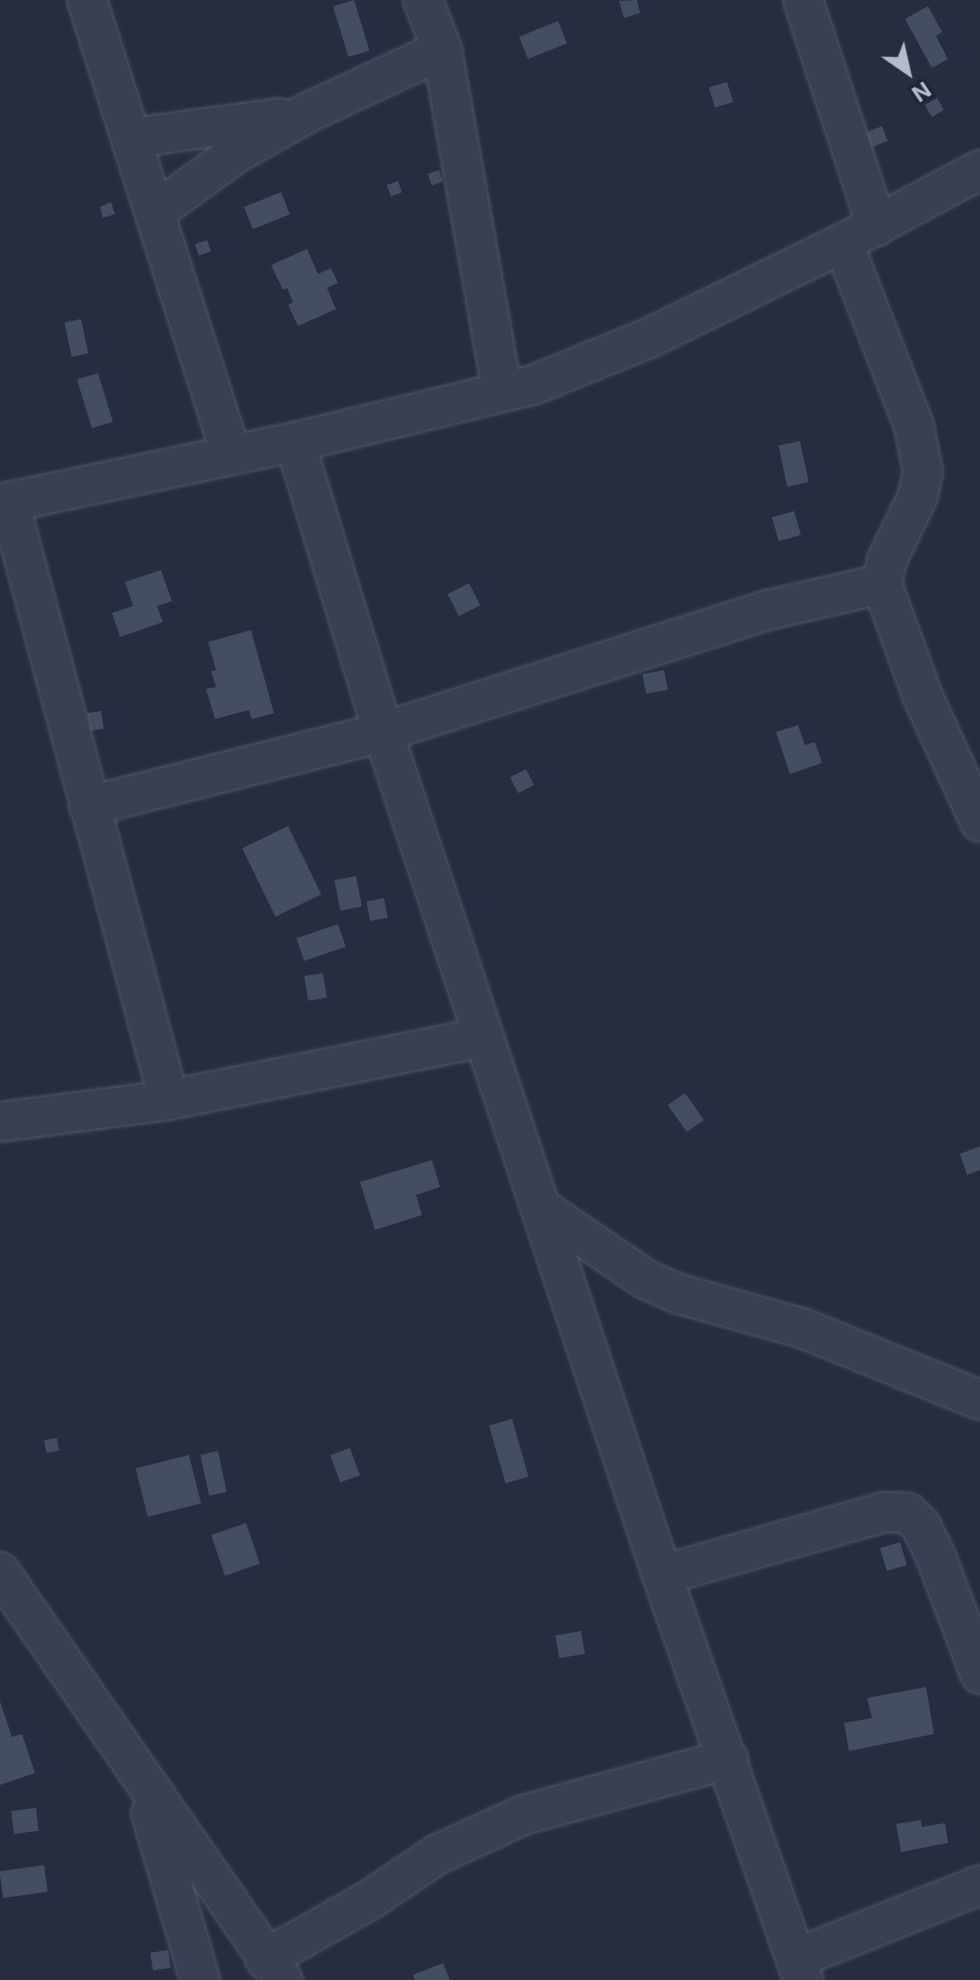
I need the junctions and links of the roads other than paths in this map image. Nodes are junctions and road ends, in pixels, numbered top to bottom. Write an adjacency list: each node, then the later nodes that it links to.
1 (87, 0): 6 (street)
2 (423, 0): 4 (street)
3 (803, 0): 9 (street)
4 (442, 50): 5 (street); 11 (street)
5 (307, 113): 6 (street); 8 (street)
6 (131, 138): 8 (street)
7 (980, 170): 9 (street)
8 (155, 212): 13 (street)
9 (877, 226): 10 (street)
10 (843, 243): 11 (street); 15 (street)
11 (502, 390): 12 (street)
12 (295, 442): 13 (street); 16 (street)
13 (231, 453): 14 (street)
14 (5, 503): 17 (street)
15 (882, 584): 16 (street); 18 (street)
16 (383, 732): 17 (street); 19 (street)
17 (89, 806): 20 (street)
18 (980, 822)
19 (484, 1037): 20 (street); 22 (street)
20 (169, 1100): 21 (street)
21 (0, 1122)
22 (541, 1208): 23 (street); 24 (street)
23 (980, 1400)
24 (662, 1575): 26 (street); 27 (street)
25 (4, 1584): 28 (street)
26 (980, 1674)
27 (729, 1759): 30 (street); 31 (street)
28 (141, 1779): 30 (street); 32 (street)
29 (980, 1885): 31 (street)
30 (274, 1969)
31 (800, 1969)
32 (200, 1980)

